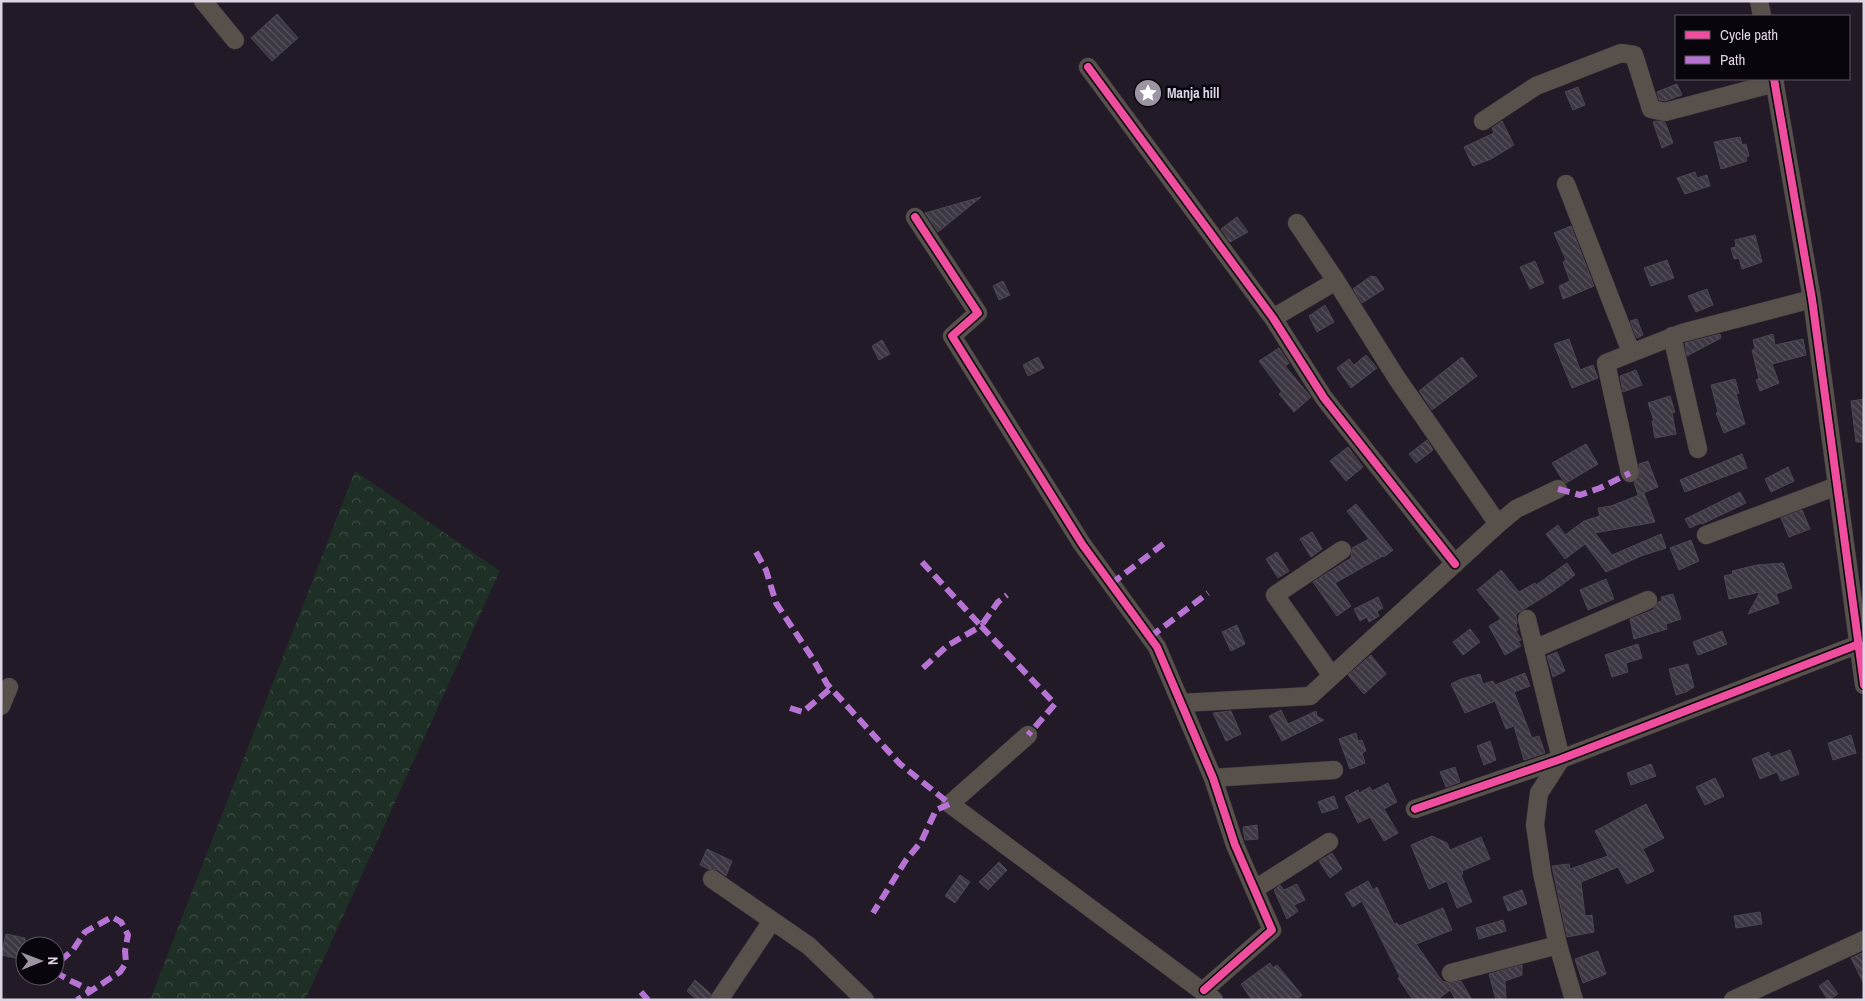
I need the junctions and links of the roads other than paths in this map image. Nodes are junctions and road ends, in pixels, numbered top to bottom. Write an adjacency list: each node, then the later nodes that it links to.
1 (203, 1): 4 (street)
2 (1759, 1): 3 (street)
3 (1762, 15)
4 (235, 40)
5 (1088, 67): 13 (street)
6 (1774, 81): 7 (street); 12 (street)
7 (1483, 121)
8 (1566, 184): 15 (street)
9 (915, 217): 31 (street)
10 (1296, 223): 11 (street)
11 (1336, 281): 13 (street); 20 (street)
12 (1812, 299): 14 (street); 18 (street)
13 (1273, 318): 23 (street)
14 (1672, 336): 15 (street); 16 (street)
15 (1631, 352): 17 (street)
16 (1698, 449)
17 (1630, 474)
18 (1837, 486): 21 (street); 26 (street)
19 (1558, 489): 20 (street)
20 (1498, 524): 23 (street)
21 (1706, 535)
22 (1342, 550): 28 (street)
23 (1455, 564): 28 (street)
24 (1648, 600): 27 (street)
25 (1527, 619): 27 (street)
26 (1859, 644): 29 (street); 34 (street)
27 (1534, 649): 34 (street)
28 (1332, 676): 31 (street)
29 (1864, 684)
30 (9, 687): 32 (street)
31 (1181, 703): 36 (street)
32 (1, 706)
33 (1028, 735): 45 (street)
34 (1561, 759): 37 (street); 43 (street)
35 (1334, 770): 36 (street)
36 (1213, 778): 40 (street)
37 (1415, 808)
38 (1329, 842): 40 (street)
39 (712, 879): 41 (street)
40 (1255, 889): 45 (street)
41 (772, 921): 46 (street); 47 (street)
42 (1864, 940): 49 (street)
43 (1558, 945): 44 (street); 48 (street)
44 (1450, 973)
45 (1209, 995)
46 (719, 1000)
47 (865, 1000)
48 (1574, 1000)
49 (1733, 1000)

